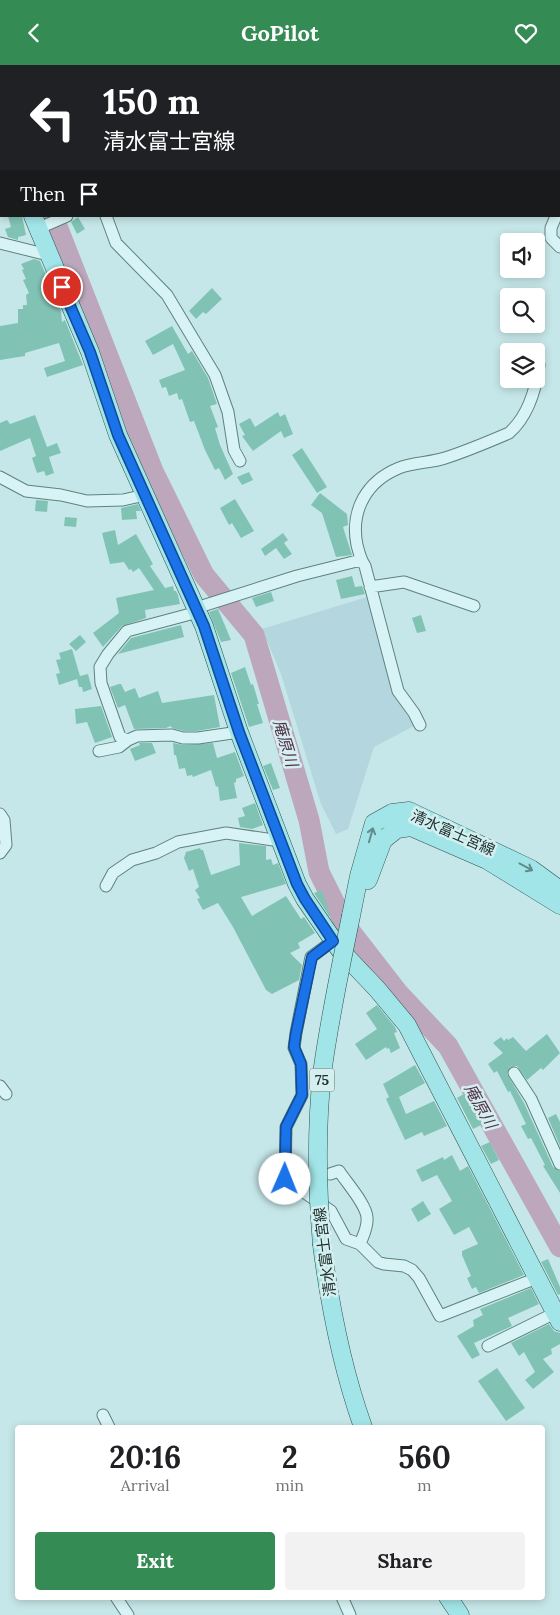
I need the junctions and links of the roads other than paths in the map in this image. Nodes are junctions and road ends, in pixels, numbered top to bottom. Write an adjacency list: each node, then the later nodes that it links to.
1 (62, 217): 4 (street)
2 (106, 217): 9 (street)
3 (556, 217): 6 (street)
4 (35, 223): 7 (main road)
5 (0, 243): 7 (street)
6 (560, 247)
7 (48, 255): 11 (main road)
8 (533, 388): 12 (street)
9 (240, 461)
10 (0, 477): 11 (street)
11 (145, 495): 15 (main road)
12 (361, 560): 13 (street); 15 (street)
13 (370, 587): 14 (street); 16 (street)
14 (474, 606)
15 (197, 610): 17 (main road); 18 (street)
16 (420, 725)
17 (239, 732): 18 (street); 21 (main road)
18 (128, 740): 19 (street)
19 (99, 751)
20 (0, 813): 22 (street)
21 (280, 841): 23 (street); 27 (main road)
22 (0, 853)
23 (106, 886)
24 (560, 889): 26 (main road, 清水富士宮線 / 75, one-way to 24)
25 (560, 905): 26 (main road, 清水富士宮線 / 75)
26 (351, 916): 37 (main road, 清水富士宮線 / 75, bridge)
27 (333, 941): 31 (street); 32 (main road)
28 (514, 1073): 29 (street)
29 (560, 1164)
30 (330, 1174): 31 (street)
31 (360, 1244): 32 (street)
32 (537, 1278): 33 (main road)
33 (558, 1318): 34 (street)
34 (488, 1346)
35 (103, 1415): 36 (street)
36 (107, 1425)
37 (362, 1425)
38 (118, 1600): 41 (street)
39 (343, 1600): 42 (street)
40 (450, 1600): 43 (main road)
41 (128, 1615)
42 (350, 1615)
43 (460, 1615)

